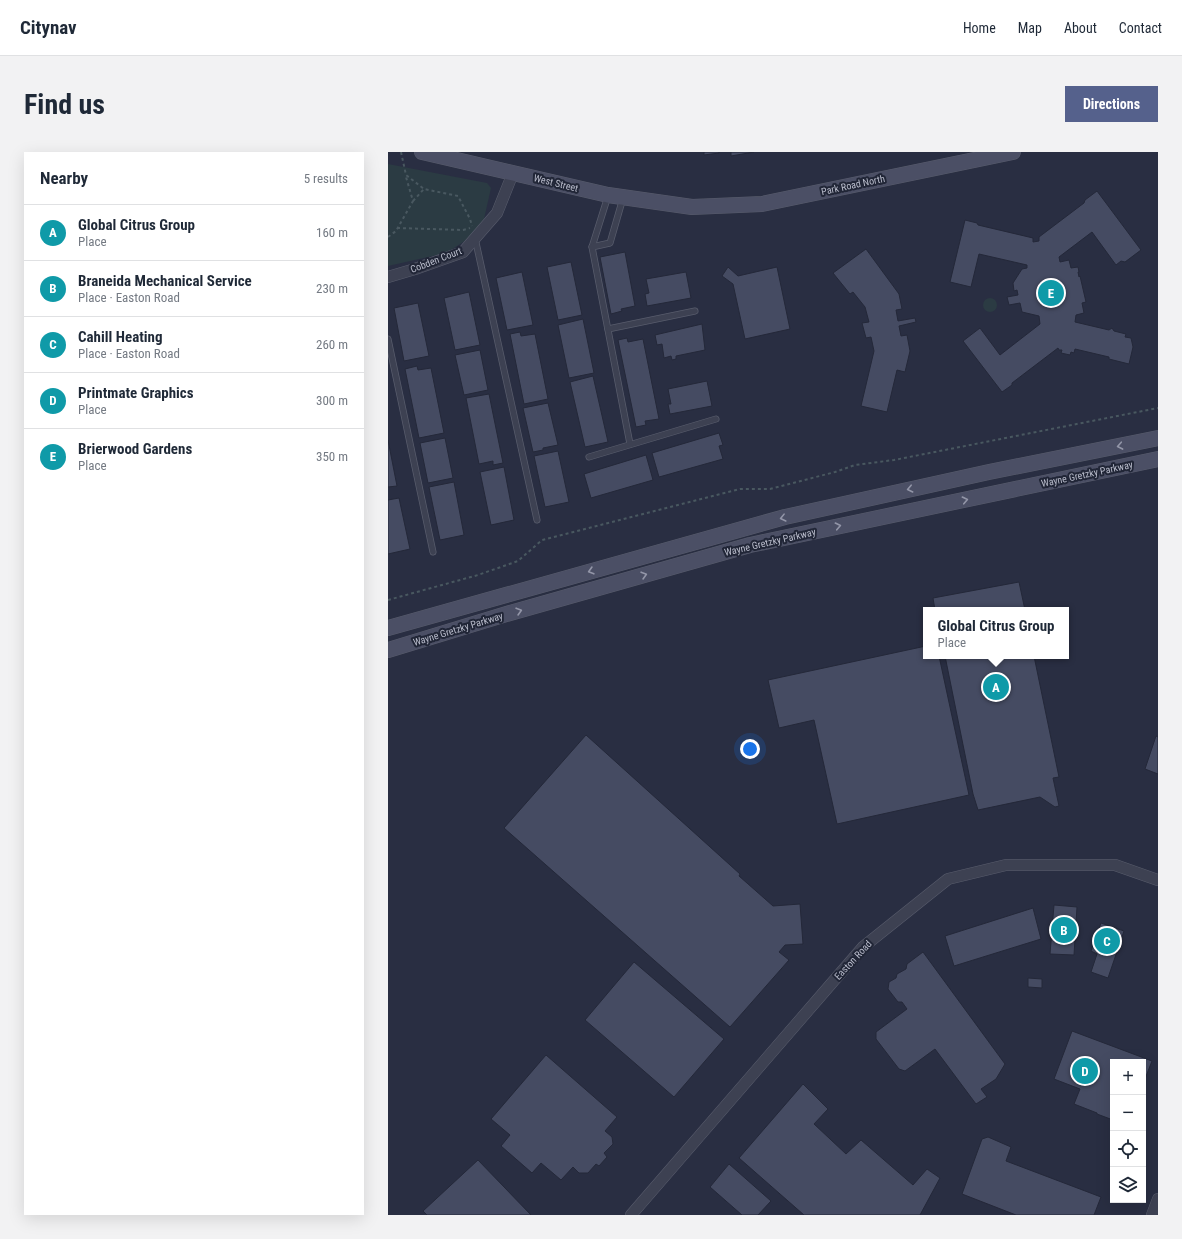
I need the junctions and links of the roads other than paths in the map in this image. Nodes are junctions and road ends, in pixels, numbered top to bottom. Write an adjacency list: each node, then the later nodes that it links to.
1 (422, 152): 3 (main road, West Street)
2 (1013, 152): 6 (main road, Park Road North)
3 (513, 173): 4 (main road, West Street); 7 (street, Cobden Court)
4 (608, 196): 5 (main road, West Street); 8 (lane)
5 (623, 198): 6 (main road, West Street); 8 (lane)
6 (692, 207)
7 (475, 238): 9 (street, Cobden Court); 18 (lane)
8 (592, 247): 11 (lane)
9 (388, 277)
10 (695, 311): 11 (lane)
11 (608, 329): 15 (lane)
12 (388, 339): 19 (lane)
13 (716, 419): 15 (lane)
14 (1158, 438): 20 (main road, Wayne Gretzky Parkway, one-way to 20)
15 (630, 444): 16 (lane)
16 (589, 457)
17 (1158, 459): 21 (main road, Wayne Gretzky Parkway, one-way to 17)
18 (537, 520)
19 (433, 552)
20 (388, 628)
21 (388, 650)
22 (1158, 880): 24 (street, Easton Road)
23 (1158, 1199): 25 (street)
24 (631, 1215)
25 (1152, 1215)

